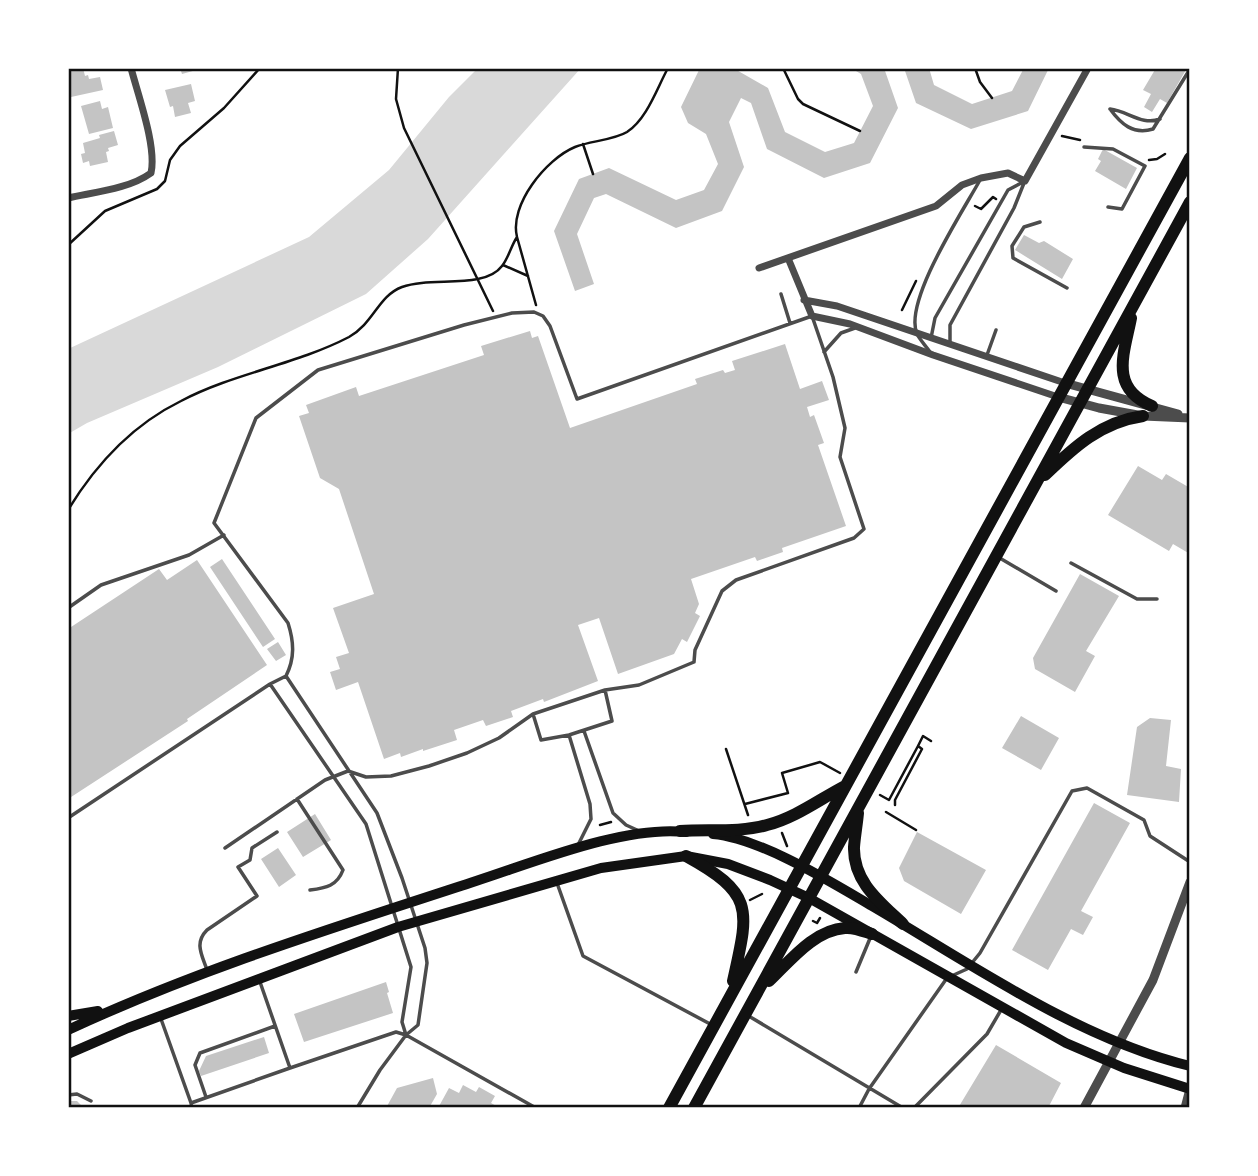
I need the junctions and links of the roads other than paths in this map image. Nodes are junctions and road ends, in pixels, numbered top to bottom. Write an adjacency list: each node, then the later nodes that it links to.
1 (131, 68): 9 (street)
2 (1087, 68): 8 (street)
3 (1190, 69): 4 (lane)
4 (1160, 119): 4 (lane)
5 (1084, 147): 11 (lane)
6 (1190, 158): 29 (main road)
7 (981, 178): 8 (street); 13 (street); 23 (lane)
8 (1025, 181): 24 (lane); 25 (lane)
9 (68, 198)
10 (1190, 202): 18 (main road)
11 (1108, 207)
12 (1040, 222): 15 (lane)
13 (788, 258): 14 (street); 17 (street)
14 (759, 268)
15 (1067, 288)
16 (781, 294): 20 (lane)
17 (804, 300): 19 (street); 23 (street)
18 (1133, 308): 30 (main road); 33 (main road)
19 (812, 316): 20 (lane); 21 (street); 26 (lane)
20 (790, 323): 36 (lane)
21 (859, 327): 26 (lane); 27 (street)
22 (996, 330): 28 (lane)
23 (916, 333): 24 (street); 27 (lane)
24 (932, 338): 25 (street); 27 (street)
25 (950, 344): 28 (street)
26 (824, 352): 44 (lane)
27 (933, 355): 31 (street)
28 (987, 357): 29 (street)
29 (1065, 383): 30 (street); 31 (main road)
30 (1087, 391): 32 (main road); 33 (street)
31 (1058, 397): 32 (street); 50 (main road)
32 (1080, 404): 33 (street); 35 (main road)
33 (1147, 411): 34 (street); 35 (main road)
34 (1188, 417)
35 (1037, 482): 37 (main road)
36 (224, 535): 41 (lane); 42 (lane)
37 (996, 556): 39 (lane); 52 (main road)
38 (1071, 563): 40 (lane)
39 (1056, 592)
40 (1157, 599)
41 (68, 607)
42 (286, 676): 43 (lane); 48 (lane)
43 (270, 684): 49 (lane); 53 (lane)
44 (605, 690): 45 (lane); 46 (lane)
45 (533, 714): 47 (lane); 48 (lane)
46 (584, 731): 47 (lane); 56 (lane)
47 (569, 735): 58 (lane)
48 (348, 771): 49 (lane); 68 (lane)
49 (333, 778): 51 (lane); 69 (lane)
50 (845, 785): 54 (main road); 61 (main road)
51 (297, 799): 57 (lane); 66 (lane)
52 (858, 809): 62 (main road); 71 (main road)
53 (68, 818)
54 (680, 831): 56 (main road); 61 (main road)
55 (277, 832): 75 (lane)
56 (646, 833): 58 (main road)
57 (225, 848)
58 (576, 849): 68 (main road)
59 (686, 856): 63 (main road); 65 (main road); 80 (main road)
60 (1190, 862): 74 (lane)
61 (801, 867): 62 (main road); 65 (main road)
62 (821, 877): 67 (main road); 71 (main road)
63 (556, 881): 70 (main road); 87 (lane)
64 (1190, 882): 90 (street)
65 (789, 889): 67 (main road); 80 (main road)
66 (310, 890)
67 (809, 898): 73 (main road); 79 (main road)
68 (411, 903): 69 (main road); 70 (lane)
69 (392, 909): 72 (lane); 75 (main road)
70 (417, 922): 72 (main road); 89 (lane)
71 (903, 924): 74 (main road)
72 (398, 928): 77 (main road); 89 (lane)
73 (872, 934): 76 (lane); 78 (main road); 79 (main road)
74 (971, 964): 78 (lane); 90 (main road)
75 (208, 972): 81 (main road)
76 (856, 972)
77 (259, 978): 85 (main road); 86 (lane)
78 (947, 978): 82 (main road); 95 (lane)
79 (761, 988): 83 (main road)
80 (730, 996): 87 (main road)
81 (117, 1007): 84 (main road); 88 (main road)
82 (1002, 1008): 92 (main road); 107 (lane)
83 (746, 1014): 95 (lane); 104 (main road)
84 (68, 1016)
85 (160, 1017): 91 (main road); 100 (lane)
86 (275, 1026): 94 (lane); 98 (lane)
87 (713, 1026): 103 (main road)
88 (68, 1030)
89 (406, 1035): 94 (lane); 101 (lane); 102 (lane)
90 (1120, 1044): 92 (street); 93 (main road)
91 (68, 1054)
92 (1110, 1062): 96 (main road); 108 (street)
93 (1190, 1066)
94 (290, 1068): 98 (lane)
95 (869, 1089): 105 (lane); 106 (lane)
96 (1190, 1089): 109 (street)
97 (68, 1095): 99 (lane)
98 (206, 1097): 100 (lane)
99 (91, 1101)
100 (191, 1105)
101 (357, 1108)
102 (536, 1108)
103 (669, 1108)
104 (694, 1108)
105 (859, 1108)
106 (903, 1108)
107 (914, 1108)
108 (1084, 1108)
109 (1184, 1108)

